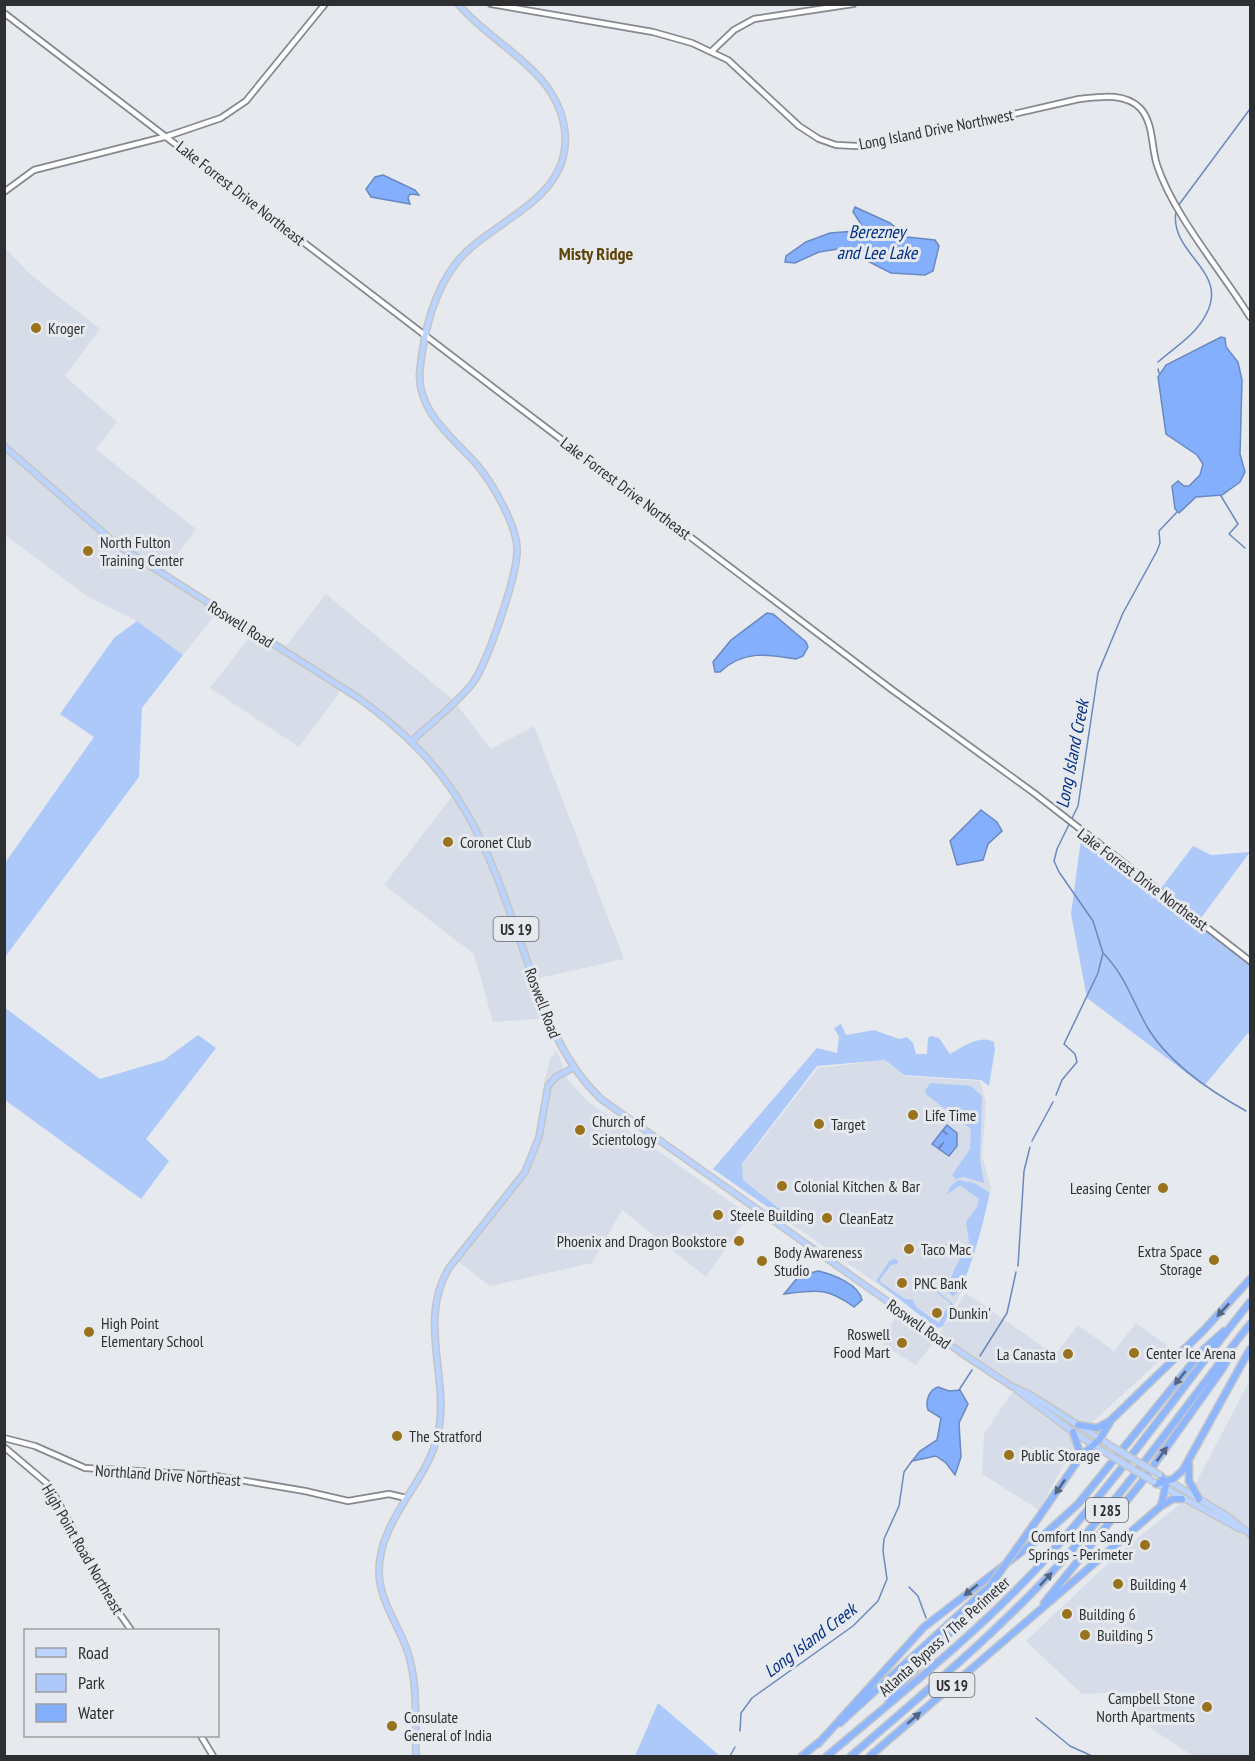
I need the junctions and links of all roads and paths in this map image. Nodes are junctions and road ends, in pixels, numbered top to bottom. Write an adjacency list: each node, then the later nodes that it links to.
1 (325, 4): 7 (street)
2 (458, 4): 10 (main road)
3 (491, 4): 6 (street, Long Island Drive Northwest)
4 (853, 4): 6 (street)
5 (4, 13): 7 (street, Lake Forrest Drive Northeast)
6 (712, 51): 9 (street, Long Island Drive Northwest)
7 (168, 136): 8 (street); 10 (street, Lake Forrest Drive Northeast)
8 (4, 192)
9 (1251, 317)
10 (425, 336): 12 (main road); 13 (street, Lake Forrest Drive Northeast)
11 (4, 446): 12 (main road, Roswell Road / US 19)
12 (412, 740): 14 (main road, Roswell Road / US 19)
13 (1251, 961)
14 (573, 1068): 21 (main road, Roswell Road / US 19); 33 (main road)
15 (1251, 1279): 22 (highway, one-way to 22)
16 (1251, 1302): 17 (highway, Atlanta Bypass / The Perimeter / I 285)
17 (1235, 1321): 42 (highway, Atlanta Bypass / The Perimeter / I 285); 44 (highway, one-way to 44)
18 (1251, 1324): 19 (highway, Atlanta Bypass / The Perimeter / I 285)
19 (1234, 1345): 40 (highway, one-way to 19); 49 (highway, Atlanta Bypass / The Perimeter / I 285, one-way to 19)
20 (1251, 1349): 30 (highway)
21 (1016, 1389): 23 (main road, Roswell Road / US 19); 24 (main road, Roswell Road / US 19)
22 (1110, 1421): 23 (highway); 26 (highway)
23 (1078, 1425): 26 (main road, Roswell Road / US 19)
24 (1073, 1432): 27 (main road, Roswell Road); 29 (highway)
25 (4, 1438): 33 (street, Northland Drive Northeast)
26 (1100, 1439): 27 (highway); 31 (main road, Roswell Road / US 19, bridge)
27 (1094, 1446): 29 (highway); 32 (main road, Roswell Road, bridge)
28 (4, 1447): 41 (street, High Point Road Northeast)
29 (1081, 1456): 39 (highway, one-way to 39, bridge)
30 (1190, 1459): 31 (highway); 35 (highway)
31 (1164, 1481): 32 (highway); 34 (main road, Roswell Road); 35 (main road, Roswell Road); 36 (highway)
32 (1155, 1483)
33 (406, 1498): 46 (main road)
34 (1182, 1499): 36 (highway); 37 (main road, Roswell Road)
35 (1199, 1499): 37 (main road, Roswell Road)
36 (1161, 1506): 40 (highway, US 19)
37 (1244, 1530): 38 (main road, Roswell Road)
38 (1251, 1534)
39 (990, 1586): 42 (highway); 44 (highway)
40 (1034, 1615): 50 (highway, US 19, one-way to 40)
41 (130, 1629)
42 (872, 1718): 48 (highway, Atlanta Bypass / The Perimeter / I 285)
43 (202, 1737): 45 (street)
44 (818, 1744): 47 (highway)
45 (213, 1756)
46 (416, 1756)
47 (802, 1756)
48 (827, 1756)
49 (851, 1756)
50 (870, 1756)

